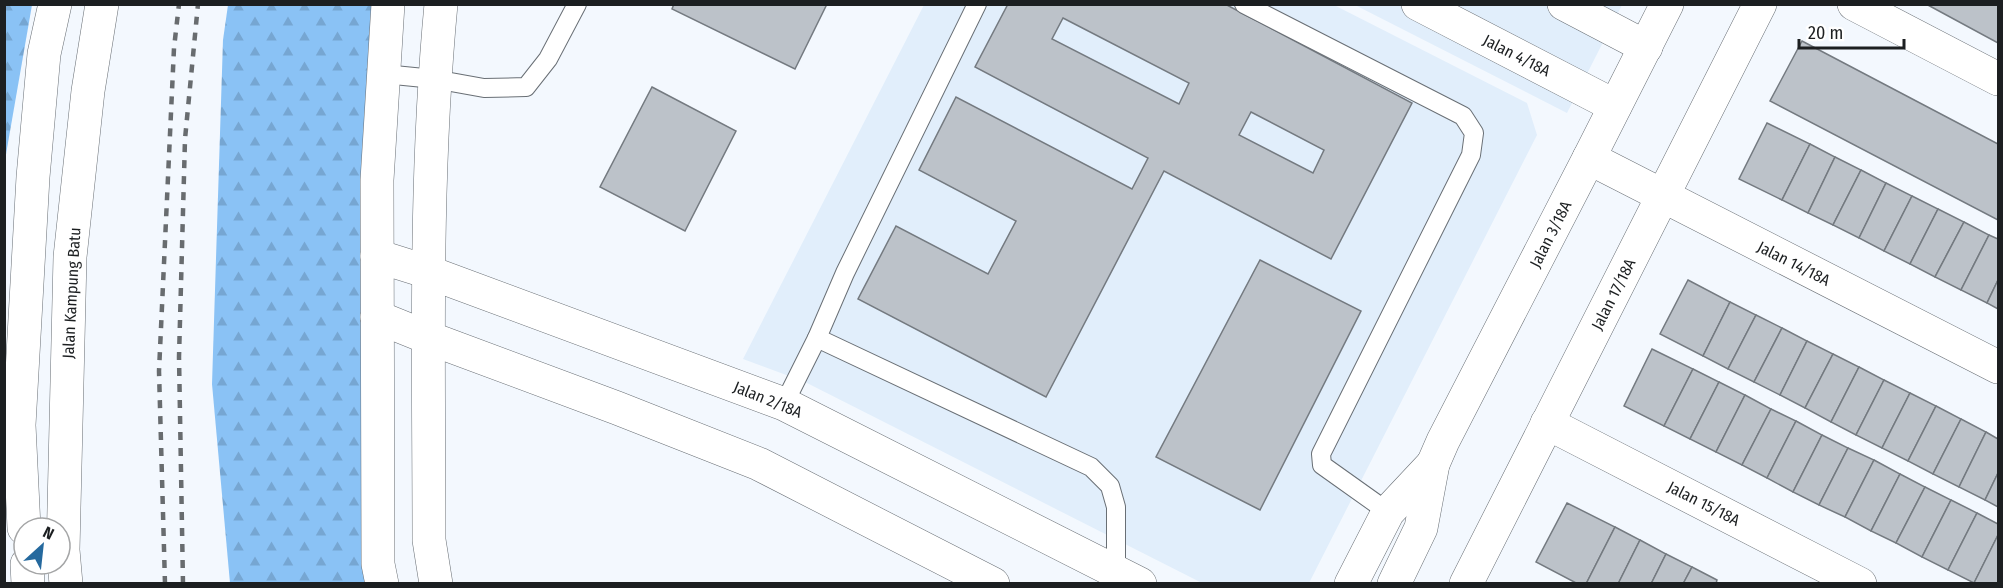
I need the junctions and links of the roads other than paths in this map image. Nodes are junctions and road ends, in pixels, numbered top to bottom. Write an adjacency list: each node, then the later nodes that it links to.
1 (55, 4): 30 (street)
2 (102, 4): 32 (street, Jalan Kampung Batu)
3 (388, 4): 14 (street)
4 (441, 4): 15 (street)
5 (577, 4): 15 (lane)
6 (977, 4): 24 (lane)
7 (1244, 4): 29 (lane)
8 (1418, 4): 17 (street, Jalan 4/18A)
9 (1564, 4): 13 (street)
10 (1667, 4): 13 (street, Jalan 3/18A)
11 (1760, 4): 19 (street, Jalan 17/18A)
12 (1854, 4): 16 (street)
13 (1646, 46): 17 (street, Jalan 3/18A)
14 (384, 74): 15 (lane); 20 (street)
15 (434, 79): 21 (street)
16 (1998, 79)
17 (1615, 106): 18 (street, Jalan 3/18A)
18 (1589, 158): 19 (street, Jalan 14/18A); 28 (street, Jalan 3/18A)
19 (1663, 196): 25 (street, Jalan 14/18A); 27 (street, Jalan 17/18A)
20 (377, 256): 21 (street, Jalan 2/18A); 22 (street)
21 (428, 272): 23 (street); 26 (street, Jalan 2/18A)
22 (377, 317): 23 (street); 33 (street)
23 (429, 338): 34 (street); 35 (street)
24 (817, 338): 26 (lane); 31 (lane)
25 (1998, 367)
26 (784, 404): 31 (street, Jalan 2/18A)
27 (1548, 423): 38 (street, Jalan 17/18A); 39 (street, Jalan 15/18A)
28 (1433, 465): 29 (street, Jalan 3/18A); 37 (street, Jalan 3/18A)
29 (1388, 512): 36 (street, Jalan 3/18A)
30 (23, 516)
31 (1128, 577)
32 (66, 584)
33 (382, 584)
34 (436, 584)
35 (993, 584)
36 (1351, 584)
37 (1394, 584)
38 (1466, 584)
39 (1860, 584)

